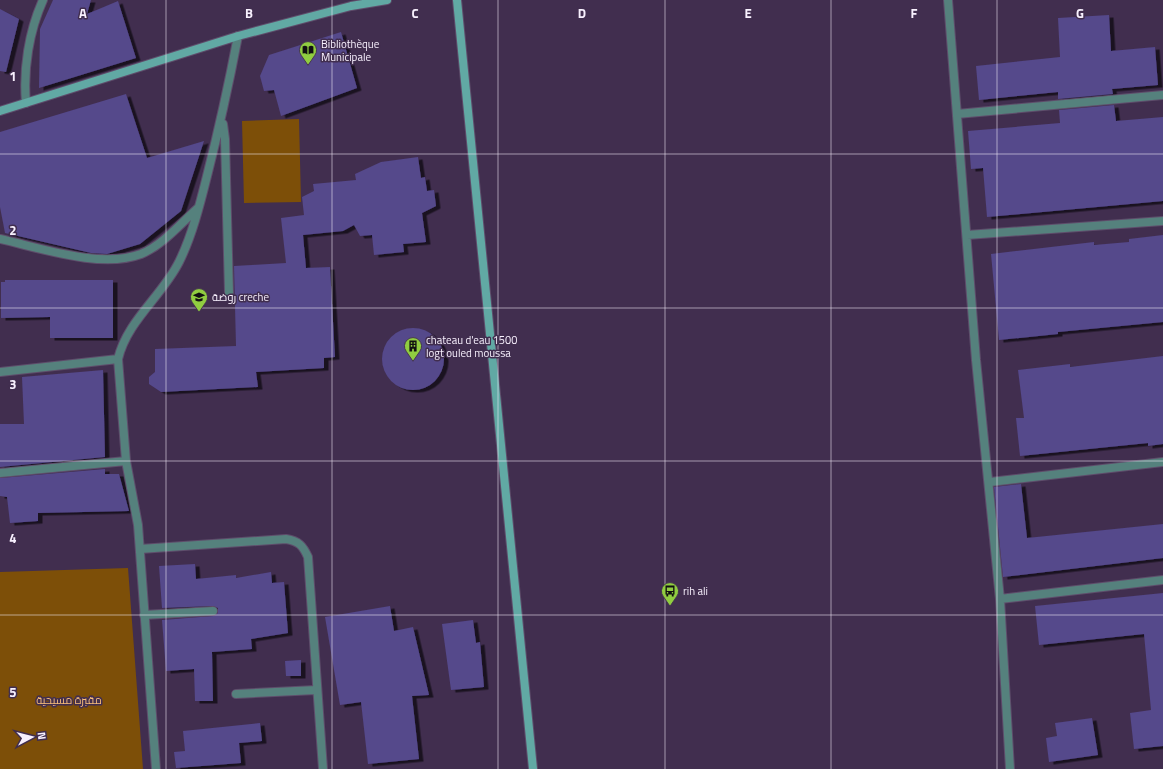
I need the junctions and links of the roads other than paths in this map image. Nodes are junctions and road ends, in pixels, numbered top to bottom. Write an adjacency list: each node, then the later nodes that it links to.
1 (43, 0): 7 (street)
2 (387, 0): 5 (street)
3 (457, 0): 31 (street)
4 (948, 0): 9 (street)
5 (238, 36): 7 (street); 10 (street)
6 (1163, 95): 9 (street)
7 (26, 103): 8 (street)
8 (0, 111)
9 (957, 114): 13 (street)
10 (222, 119): 11 (street); 15 (street)
11 (199, 206): 14 (street); 16 (street)
12 (1163, 221): 13 (street)
13 (967, 235): 21 (street)
14 (0, 239)
15 (229, 292)
16 (118, 359): 17 (street); 18 (street)
17 (0, 372)
18 (126, 461): 20 (street); 22 (street)
19 (1163, 462): 21 (street)
20 (0, 473)
21 (990, 482): 24 (street)
22 (140, 549): 26 (street); 27 (street)
23 (1163, 580): 24 (street)
24 (1000, 599): 32 (street)
25 (213, 611): 26 (street)
26 (144, 615): 29 (street)
27 (316, 690): 28 (street); 30 (street)
28 (236, 694)
29 (156, 769)
30 (323, 769)
31 (533, 769)
32 (1010, 769)

